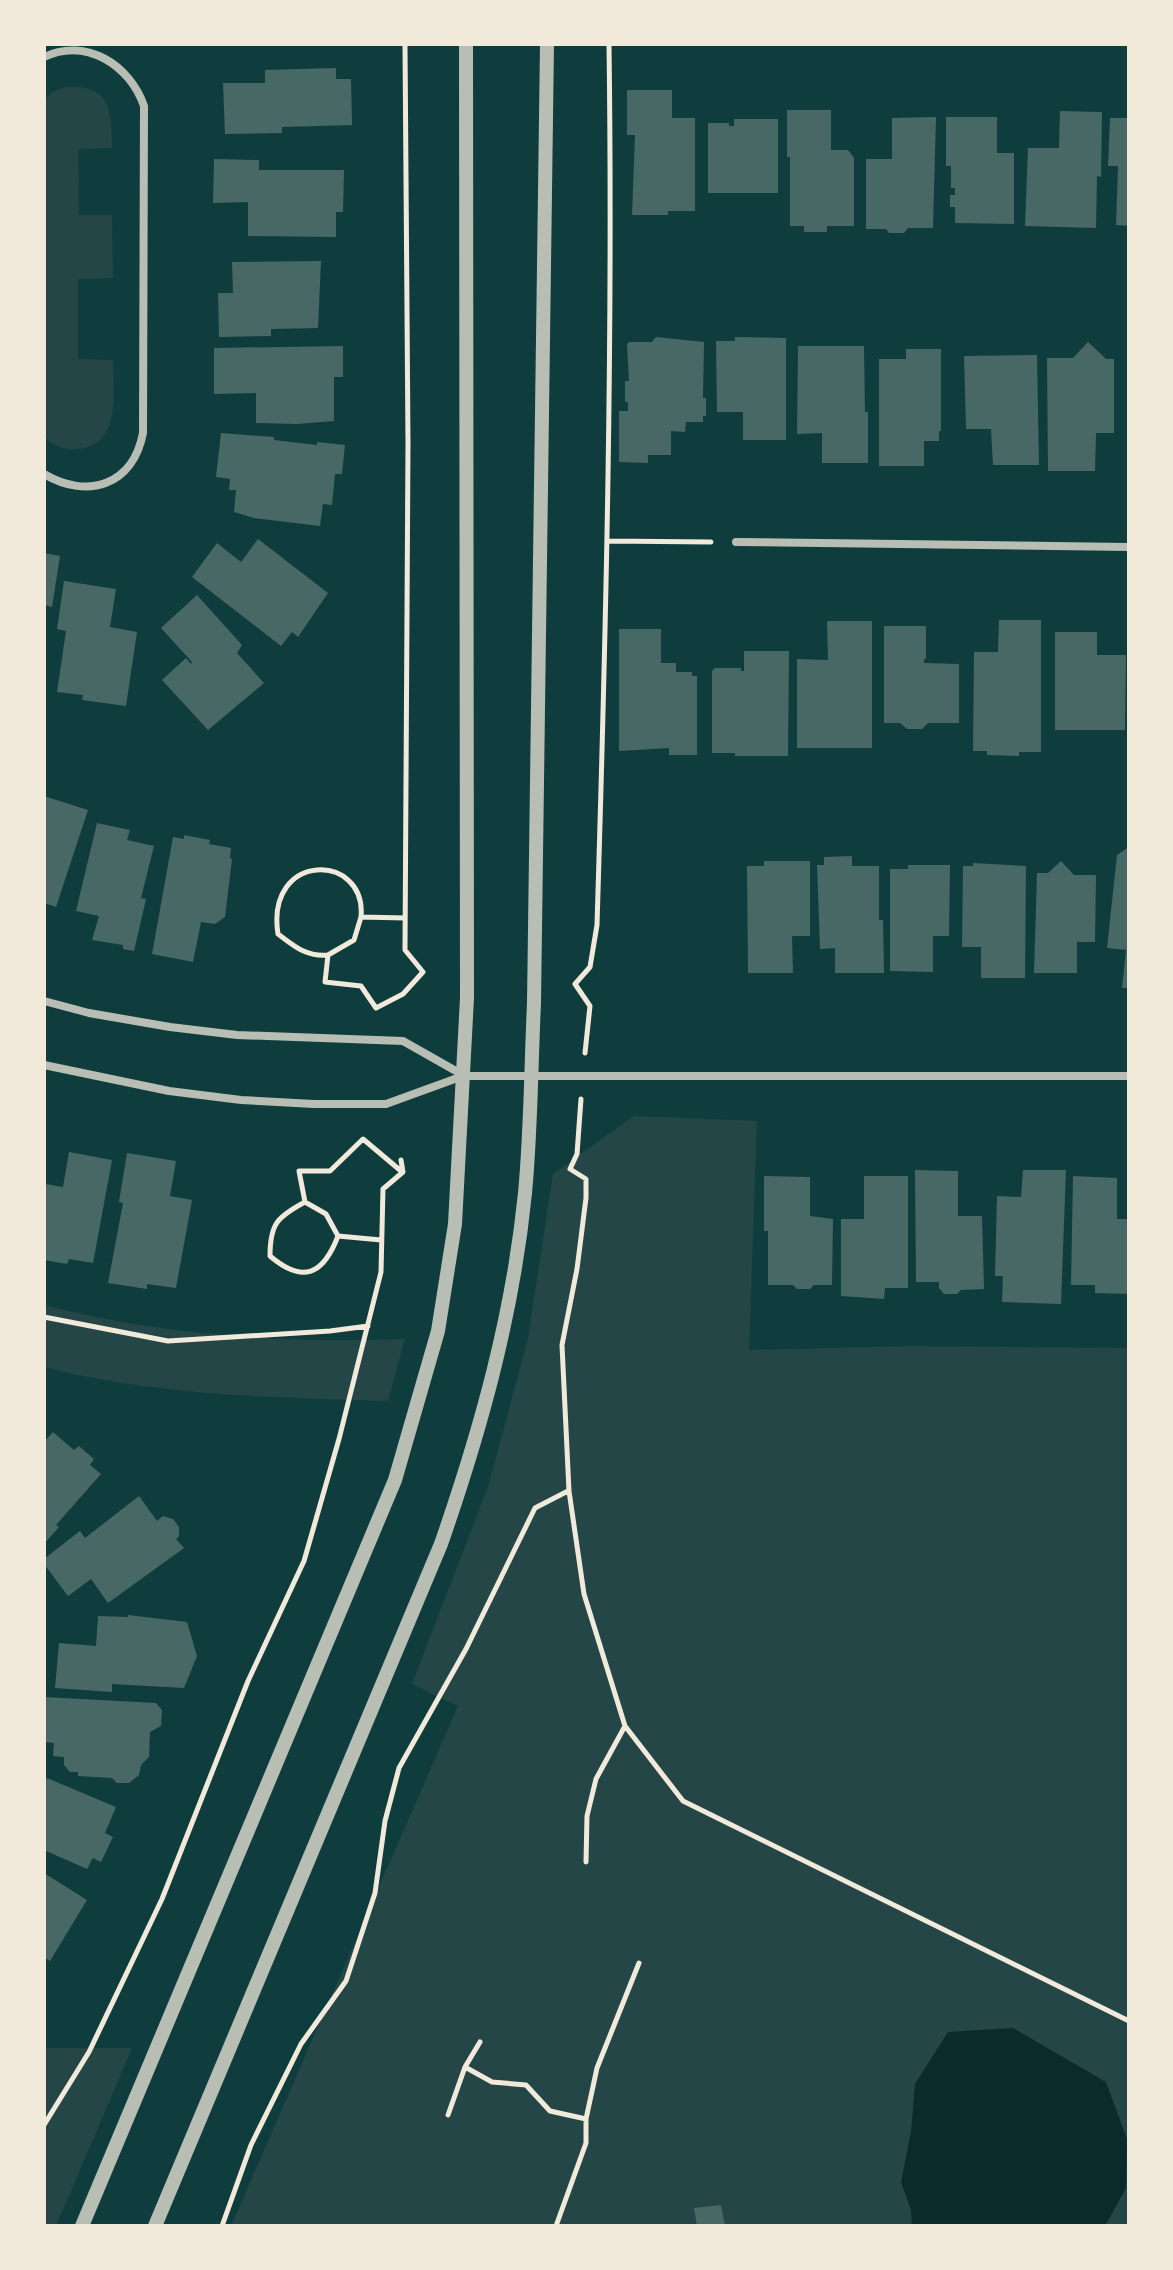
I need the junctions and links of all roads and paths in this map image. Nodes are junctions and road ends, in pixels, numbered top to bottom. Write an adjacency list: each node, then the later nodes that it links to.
1 (405, 44): 11 (path)
2 (466, 44): 17 (street)
3 (547, 44): 16 (street)
4 (609, 44): 7 (path)
5 (44, 57): 6 (street)
6 (44, 474)
7 (608, 541): 8 (path); 14 (path)
8 (736, 542): 9 (street)
9 (1129, 547)
10 (361, 917): 11 (path); 12 (path); 12 (path)
11 (405, 918): 12 (path)
12 (328, 955)
13 (44, 1001): 17 (street)
14 (590, 1006)
15 (44, 1065): 17 (street)
16 (531, 1075): 17 (street); 18 (street); 38 (street)
17 (463, 1076): 37 (street)
18 (1129, 1076)
19 (577, 1154): 27 (path)
20 (401, 1160): 21 (path)
21 (403, 1172): 22 (path); 24 (path)
22 (305, 1202): 23 (path); 23 (path)
23 (338, 1236): 24 (path)
24 (381, 1240): 26 (path)
25 (44, 1317): 26 (path)
26 (368, 1326): 36 (path)
27 (569, 1491): 28 (path); 39 (path)
28 (625, 1726): 29 (path); 31 (path)
29 (586, 1862)
30 (639, 1963): 35 (path)
31 (1129, 2021)
32 (480, 2042): 33 (path)
33 (465, 2067): 34 (path); 35 (path)
34 (448, 2115)
35 (586, 2119): 40 (path)
36 (44, 2125)
37 (82, 2226)
38 (155, 2226)
39 (222, 2226)
40 (556, 2226)

